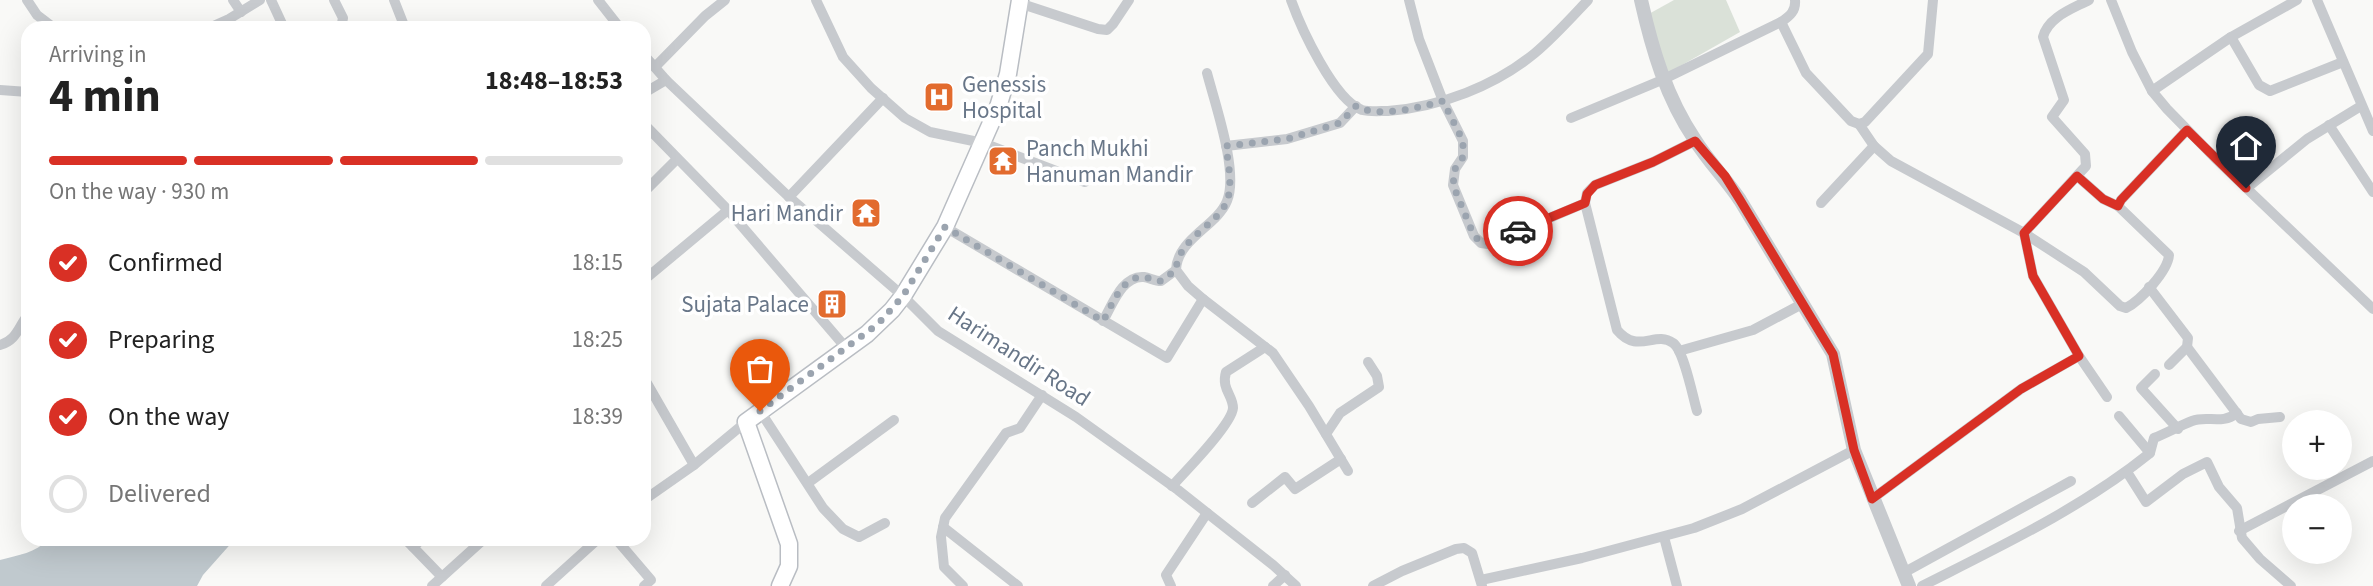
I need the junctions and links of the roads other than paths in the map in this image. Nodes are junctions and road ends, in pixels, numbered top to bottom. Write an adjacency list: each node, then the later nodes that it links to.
1 (27, 0): 23 (street)
2 (233, 0): 22 (street)
3 (260, 0): 22 (street)
4 (271, 0): 25 (street)
5 (334, 0): 26 (street)
6 (394, 0): 27 (street)
7 (598, 0): 28 (street)
8 (725, 0): 33 (street)
9 (816, 0): 41 (street)
10 (1129, 0): 21 (street)
11 (1291, 0): 43 (street)
12 (1409, 0): 42 (street)
13 (1588, 0): 42 (street)
14 (1641, 0): 36 (street)
15 (1795, 0): 29 (street)
16 (1933, 0): 46 (street)
17 (2089, 0): 56 (street)
18 (2111, 0): 39 (street)
19 (2297, 0): 30 (street)
20 (2318, 0): 31 (street)
21 (1019, 1): 52 (main road)
22 (242, 12): 24 (street)
23 (45, 21)
24 (234, 21)
25 (281, 21)
26 (342, 21)
27 (402, 21)
28 (614, 21)
29 (1782, 22): 36 (street); 46 (street)
30 (2231, 37): 31 (street); 39 (street)
31 (2343, 62): 44 (street)
32 (651, 63): 33 (street, Harimandir Road)
33 (655, 67): 35 (street, Harimandir Road)
34 (1207, 73): 53 (street)
35 (666, 80): 37 (street); 61 (street, Harimandir Road)
36 (1662, 80): 45 (street); 51 (street)
37 (651, 89)
38 (0, 90): 40 (street)
39 (2152, 90): 48 (street)
40 (21, 92)
41 (883, 99): 52 (street); 61 (street)
42 (1443, 101): 43 (street); 62 (street)
43 (1356, 106): 53 (street)
44 (2361, 106): 47 (street); 50 (street)
45 (1571, 118)
46 (1859, 124): 54 (street)
47 (2329, 125): 59 (street); 60 (street)
48 (2187, 130): 59 (street); 64 (street)
49 (651, 131): 55 (street)
50 (2373, 131)
51 (1695, 141): 62 (street); 73 (street)
52 (983, 143): 57 (street); 66 (main road)
53 (1226, 146): 68 (street)
54 (1874, 146): 63 (street); 67 (street)
55 (677, 159): 58 (street); 65 (street)
56 (2077, 176): 64 (street); 67 (street)
57 (1085, 182)
58 (651, 185)
59 (2246, 188): 74 (street)
60 (2373, 192)
61 (789, 197): 71 (street, Harimandir Road)
62 (1585, 203): 81 (street)
63 (1821, 203)
64 (2118, 206): 70 (street)
65 (728, 210): 69 (street); 80 (street)
66 (945, 227): 71 (main road); 75 (street)
67 (2024, 233): 70 (street); 82 (street)
68 (1176, 270): 72 (street); 75 (street)
69 (651, 274)
70 (2149, 287): 79 (street)
71 (903, 296): 80 (main road); 87 (street, Harimandir Road)
72 (1203, 299): 75 (street); 78 (street)
73 (1802, 303): 81 (street); 98 (street)
74 (2373, 309)
75 (1103, 321)
76 (21, 327): 77 (street)
77 (0, 345)
78 (1265, 347): 97 (street); 107 (street)
79 (2187, 347): 84 (street); 91 (street)
80 (847, 349): 89 (main road)
81 (1679, 351): 90 (street)
82 (2079, 356): 88 (street); 109 (street)
83 (1368, 362): 97 (street)
84 (2169, 365)
85 (2155, 374): 96 (street)
86 (651, 390): 102 (street)
87 (1042, 396): 107 (street, Harimandir Road); 113 (street)
88 (2107, 397)
89 (760, 411): 95 (main road); 106 (street)
90 (1697, 411)
91 (2236, 413): 93 (street); 96 (street)
92 (2119, 416): 99 (street)
93 (2280, 417)
94 (894, 420): 106 (street)
95 (746, 422): 102 (street); 127 (main road)
96 (2178, 429): 99 (street)
97 (1326, 434): 100 (street)
98 (1854, 450): 109 (street); 115 (street)
99 (2150, 453): 104 (street)
100 (1341, 459): 103 (street); 110 (street)
101 (2373, 461): 114 (street)
102 (694, 465): 108 (street)
103 (1348, 471)
104 (2127, 472): 114 (street); 135 (street)
105 (2071, 481): 122 (street)
106 (808, 483): 112 (street)
107 (1172, 486): 111 (street, Harimandir Road)
108 (651, 495)
109 (1872, 499): 122 (street)
110 (1252, 503)
111 (1207, 513): 120 (street, Harimandir Road); 130 (street)
112 (885, 523)
113 (943, 527): 128 (street); 129 (street)
114 (2239, 531): 136 (street)
115 (1664, 537): 123 (street); 134 (street)
116 (412, 546): 121 (street)
117 (476, 546): 121 (street)
118 (590, 546): 125 (street)
119 (622, 546): 126 (street)
120 (1285, 575): 131 (street); 132 (street, Harimandir Road)
121 (442, 577): 124 (street)
122 (1907, 579)
123 (1482, 583): 133 (street)
124 (432, 586)
125 (546, 586)
126 (644, 586)
127 (780, 586)
128 (963, 586)
129 (1018, 586)
130 (1171, 586)
131 (1273, 586)
132 (1296, 586)
133 (1373, 586)
134 (1677, 586)
135 (1922, 586)
136 (2291, 586)

